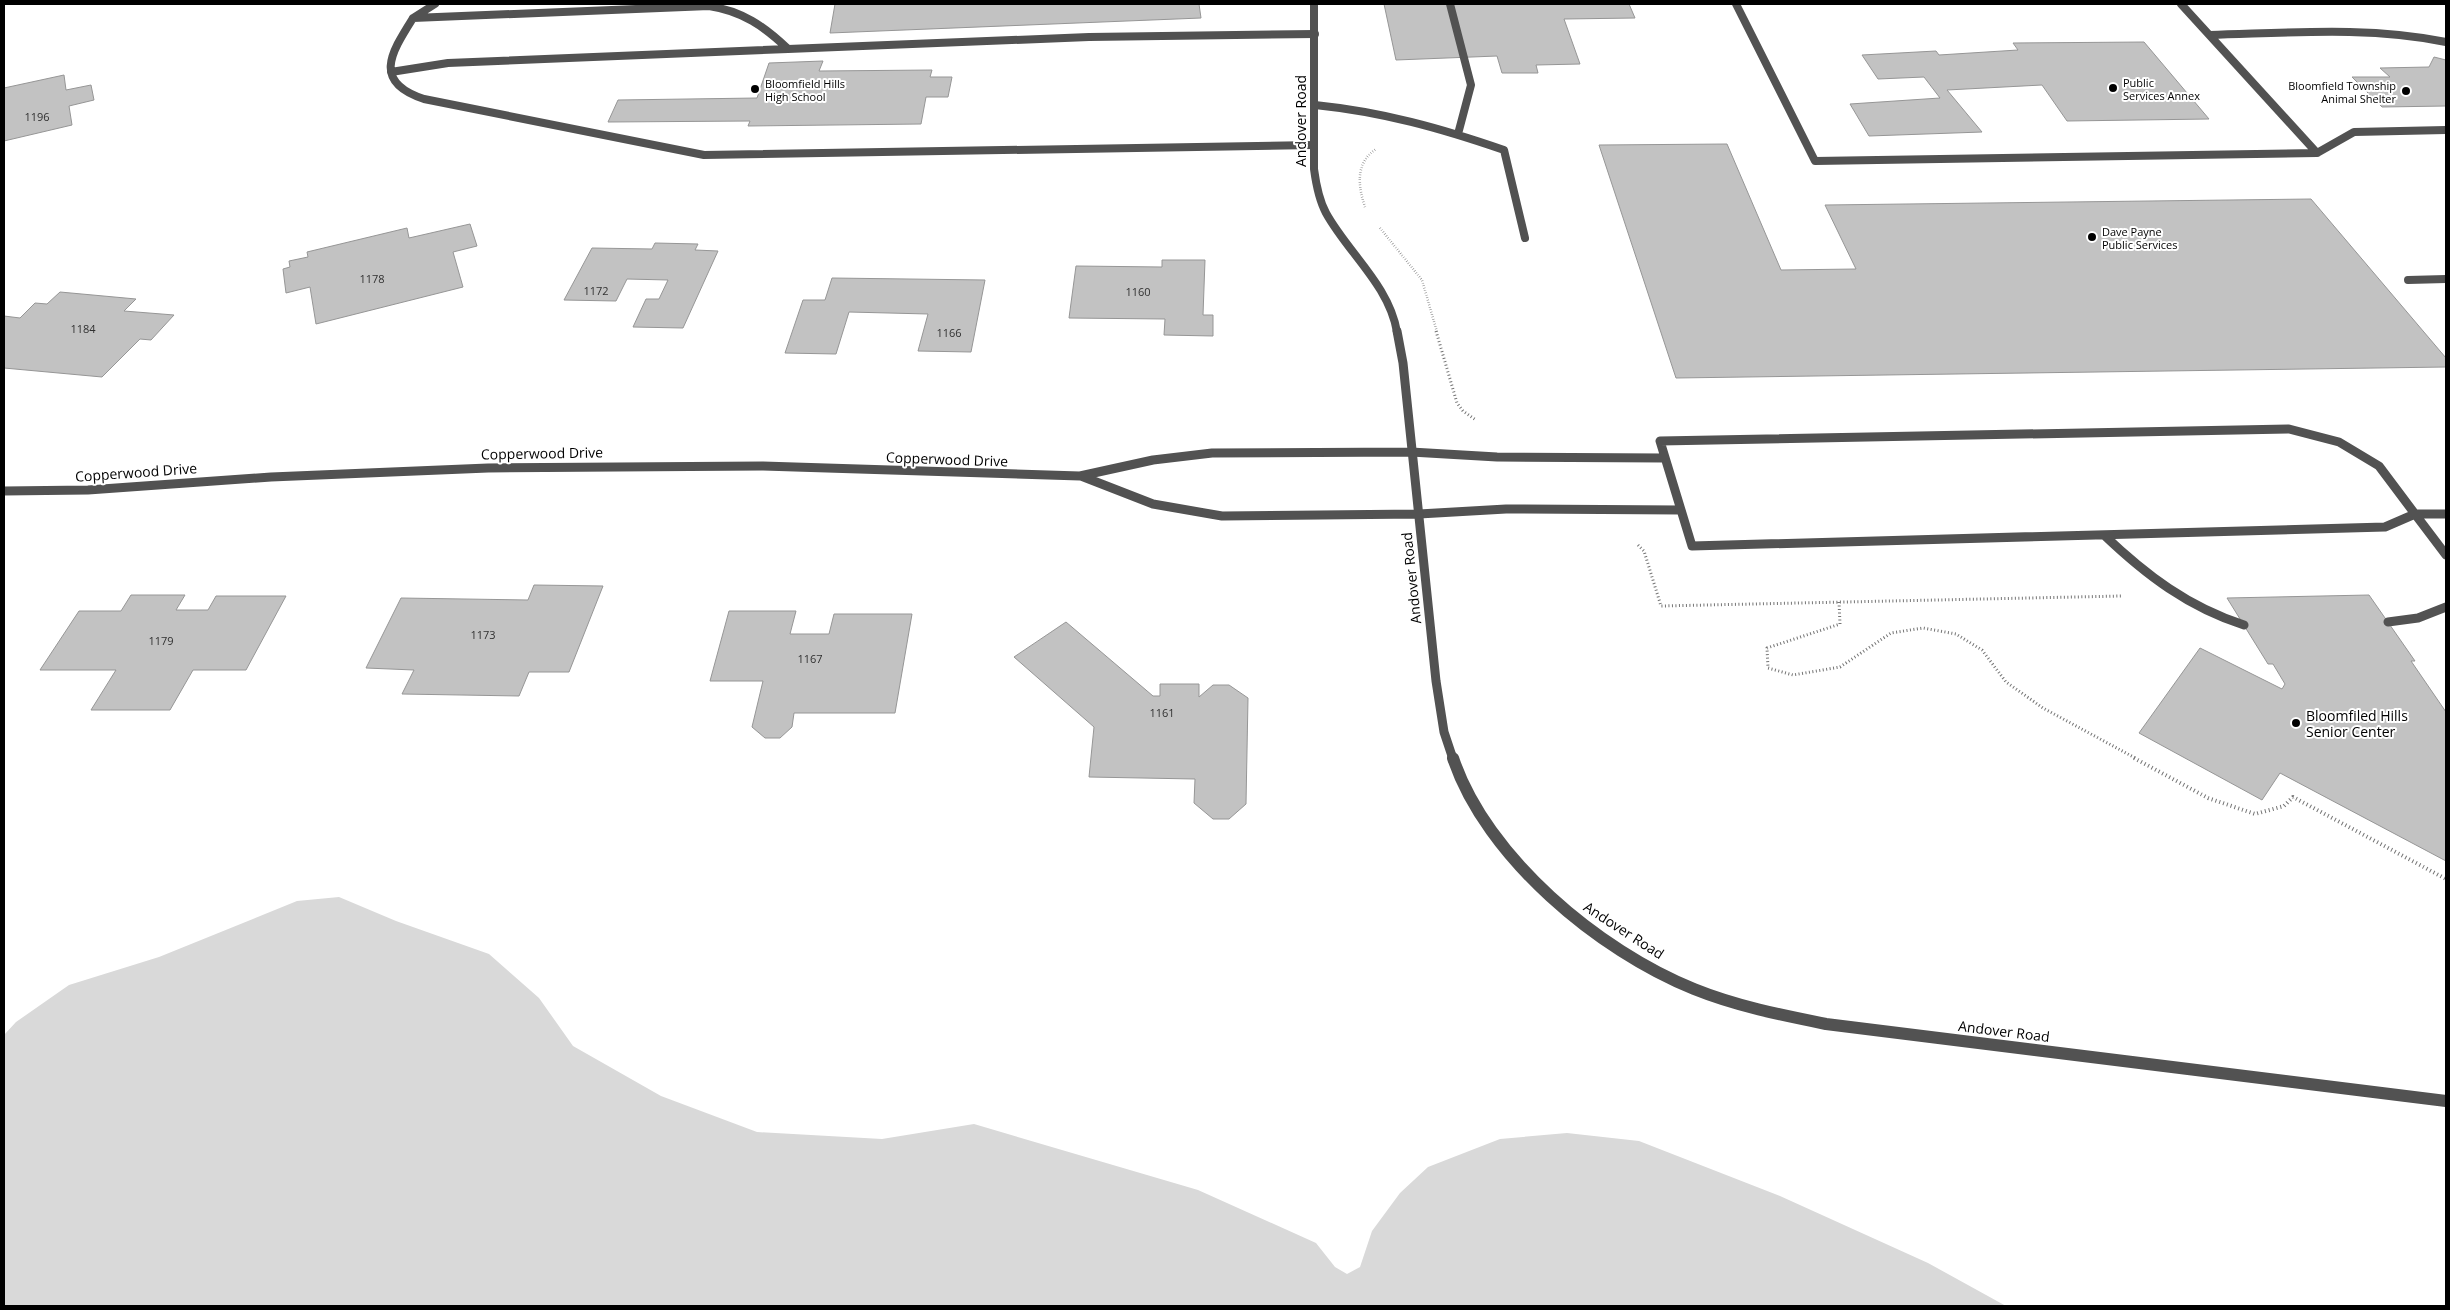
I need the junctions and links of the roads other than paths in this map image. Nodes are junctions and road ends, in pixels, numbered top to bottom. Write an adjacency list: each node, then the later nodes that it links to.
1 (435, 4): 8 (street)
2 (567, 4): 7 (street)
3 (1314, 4): 9 (street, Andover Road)
4 (1450, 4): 16 (street)
5 (1736, 4): 18 (street)
6 (2182, 4): 10 (street)
7 (564, 13): 8 (street); 12 (street)
8 (413, 18): 13 (street)
9 (1316, 34): 12 (street); 14 (street, Andover Road)
10 (2210, 36): 11 (street); 18 (street)
11 (2446, 42)
12 (788, 49): 13 (street)
13 (392, 72): 17 (street)
14 (1315, 105): 16 (street); 17 (street, Andover Road)
15 (2446, 130): 18 (street)
16 (1458, 134): 19 (street)
17 (1314, 145): 22 (street, Andover Road)
18 (2317, 153)
19 (1524, 238)
20 (2446, 279): 21 (street)
21 (2408, 280)
22 (1411, 452): 23 (street, Copperwood Drive); 24 (street, Copperwood Drive); 27 (street, Andover Road)
23 (1664, 458): 26 (street); 28 (street)
24 (1080, 476): 25 (street, Copperwood Drive); 27 (street, Copperwood Drive)
25 (4, 491)
26 (1680, 510): 27 (street, Copperwood Drive); 30 (street)
27 (1419, 514): 35 (street, Andover Road)
28 (2415, 514): 29 (street); 30 (street); 31 (street)
29 (2446, 514)
30 (2104, 535): 34 (street)
31 (2446, 556)
32 (2446, 607): 33 (street)
33 (2388, 622)
34 (2244, 625)
35 (2446, 1101)

